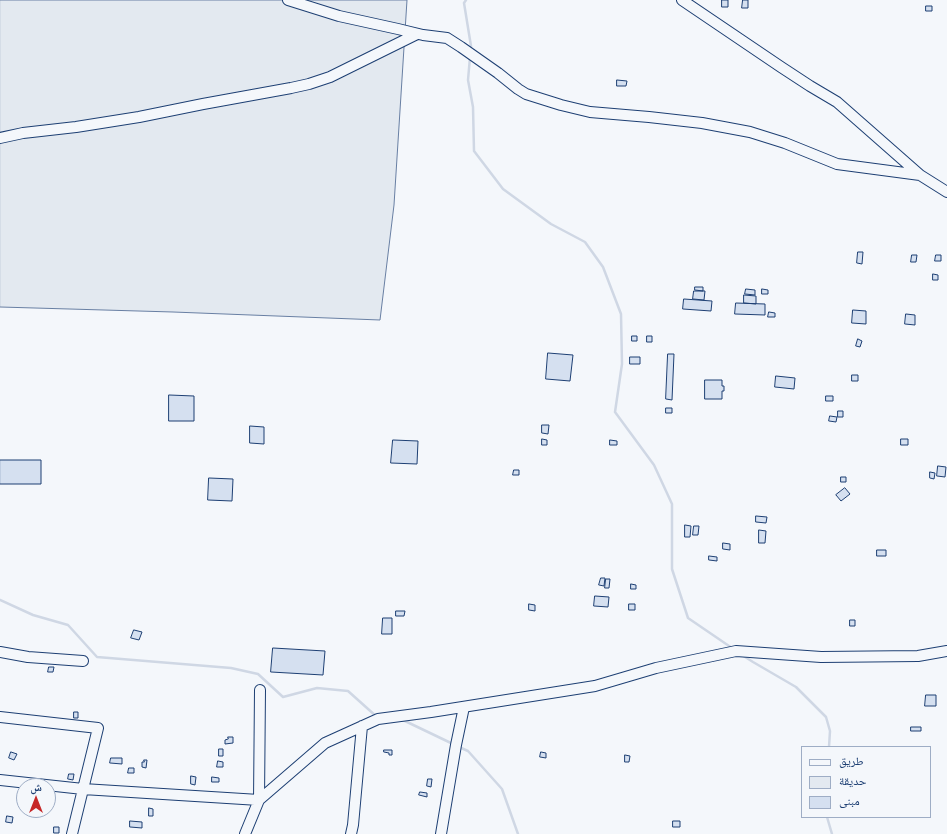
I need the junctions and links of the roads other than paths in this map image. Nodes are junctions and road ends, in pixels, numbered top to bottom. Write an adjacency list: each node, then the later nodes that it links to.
1 (288, 0): 3 (street)
2 (682, 0): 5 (street)
3 (417, 34): 4 (street); 5 (street)
4 (0, 138)
5 (920, 175): 6 (street)
6 (947, 192)
7 (947, 651): 11 (street)
8 (0, 652): 9 (street)
9 (83, 661)
10 (260, 690): 16 (street)
11 (464, 707): 13 (street); 20 (street)
12 (0, 717): 15 (street)
13 (362, 726): 16 (street); 19 (street)
14 (0, 780): 15 (street)
15 (83, 789): 16 (street); 17 (street)
16 (259, 800): 18 (street)
17 (72, 834)
18 (245, 834)
19 (351, 834)
20 (441, 834)

